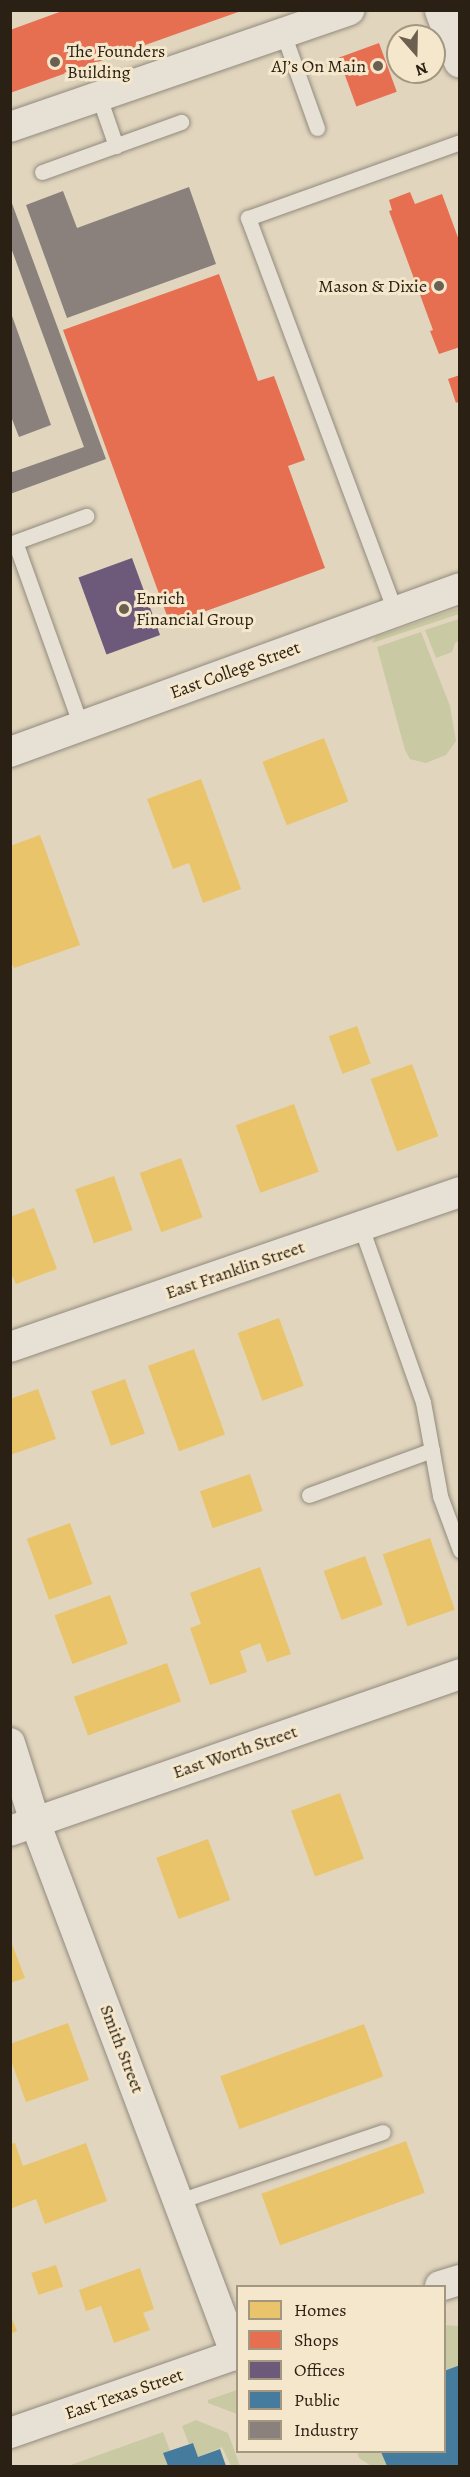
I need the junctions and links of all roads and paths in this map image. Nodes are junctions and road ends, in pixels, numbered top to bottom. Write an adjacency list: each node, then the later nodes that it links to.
1 (349, 10): 3 (street)
2 (441, 10): 4 (main road)
3 (283, 33): 5 (street); 8 (lane)
4 (459, 61)
5 (99, 97): 7 (street); 10 (lane)
6 (181, 122): 10 (lane)
7 (10, 127)
8 (318, 128)
9 (459, 142): 14 (lane)
10 (116, 146): 11 (lane)
11 (42, 172)
12 (86, 516): 15 (lane)
13 (459, 588): 14 (street, East College Street)
14 (395, 611): 15 (street, East College Street)
15 (81, 726): 16 (street, East College Street)
16 (10, 752)
17 (459, 1192): 18 (street, East Franklin Street)
18 (361, 1227): 19 (street, East Franklin Street); 20 (lane)
19 (10, 1347)
20 (432, 1450): 21 (lane); 22 (lane)
21 (309, 1495)
22 (459, 1550)
23 (459, 1674): 25 (street, East Worth Street)
24 (10, 1743): 25 (street, Smith Street)
25 (23, 1826): 27 (street, Smith Street)
26 (383, 2132): 27 (lane)
27 (179, 2201): 30 (street, Smith Street)
28 (459, 2280): 29 (street)
29 (443, 2285)
30 (236, 2352)
31 (236, 2355): 32 (street, East Texas Street)
32 (10, 2433)

